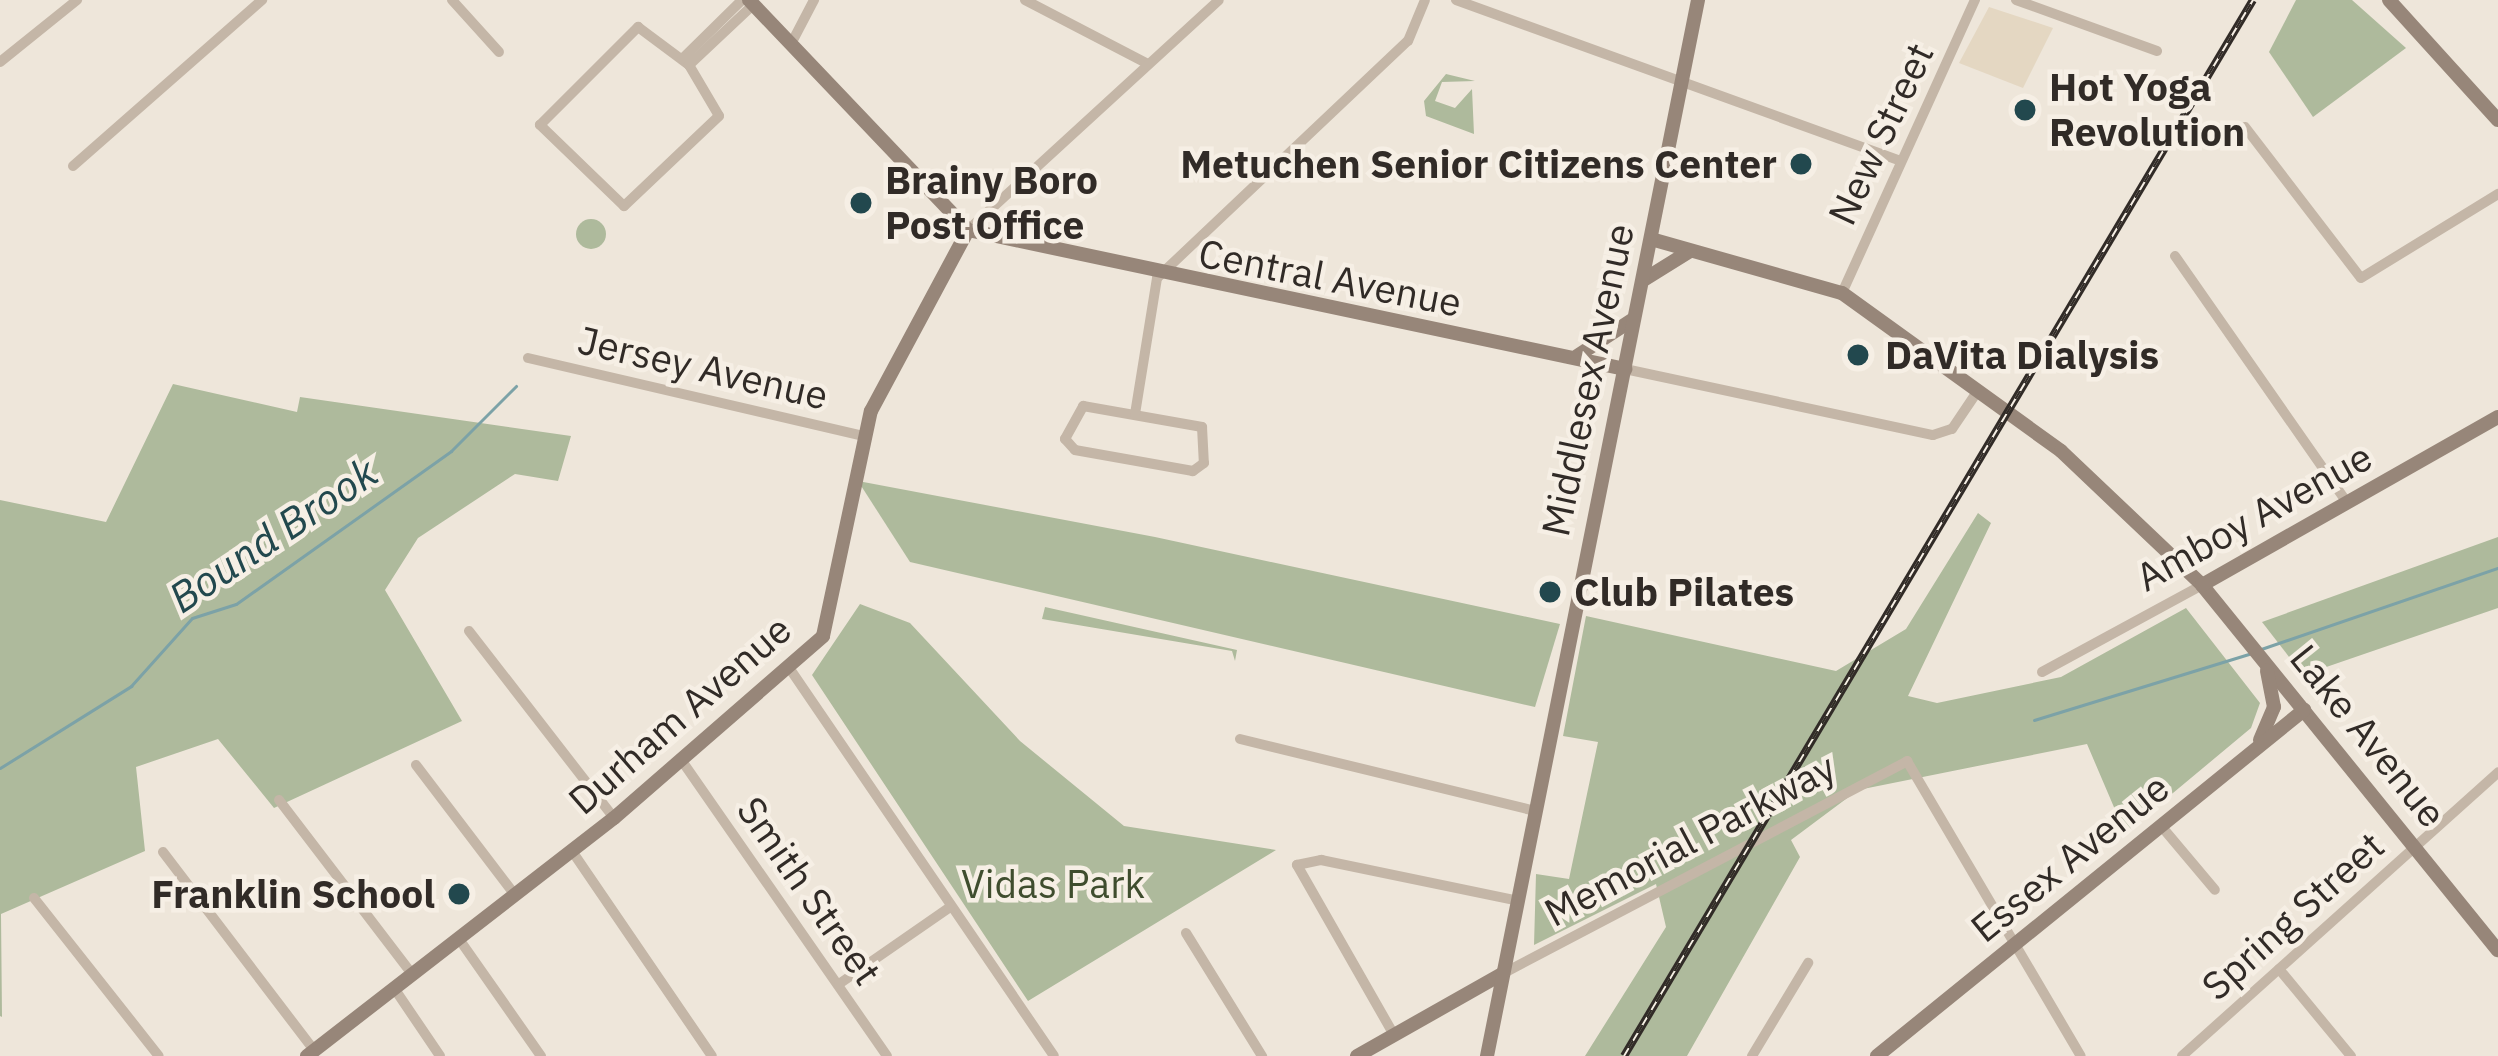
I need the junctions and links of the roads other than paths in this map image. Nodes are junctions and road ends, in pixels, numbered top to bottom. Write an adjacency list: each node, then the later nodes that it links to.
1 (77, 0): 18 (street)
2 (262, 0): 24 (street)
3 (452, 0): 16 (street)
4 (814, 0): 14 (street)
5 (1025, 0): 19 (street)
6 (1219, 0): 19 (street, Durham Avenue)
7 (1425, 0): 30 (street)
8 (1456, 0): 20 (street)
9 (1698, 0): 20 (street, Middlesex Avenue)
10 (1976, 0): 23 (street, New Street)
11 (2015, 0): 15 (street)
12 (748, 1): 14 (street); 17 (street)
13 (2397, 3): 21 (street)
14 (791, 44): 26 (street)
15 (2157, 51)
16 (499, 52)
17 (686, 62): 17 (street)
18 (1, 63)
19 (1148, 64): 26 (street, Durham Avenue)
20 (1682, 83): 23 (street); 27 (street, Middlesex Avenue)
21 (2497, 116)
22 (2245, 127): 25 (street)
23 (1900, 161): 32 (street, New Street)
24 (73, 166)
25 (2498, 194)
26 (968, 230): 30 (street, Central Avenue); 40 (street, Durham Avenue)
27 (1651, 239): 28 (street); 31 (street, Middlesex Avenue)
28 (1694, 250): 31 (street); 32 (street)
29 (2175, 256): 41 (street)
30 (1157, 278): 35 (street, Central Avenue); 38 (street)
31 (1642, 284): 33 (street, Middlesex Avenue)
32 (1842, 293): 37 (street)
33 (1636, 316): 35 (street); 36 (street, Middlesex Avenue)
34 (528, 358): 40 (street, Jersey Avenue)
35 (1566, 358): 36 (street, Central Avenue)
36 (1625, 369): 37 (street, Central Avenue); 54 (street, Middlesex Avenue)
37 (1975, 396): 42 (street)
38 (1136, 414): 38 (street)
39 (2498, 418): 41 (street, Amboy Avenue)
40 (864, 436): 45 (street, Durham Avenue)
41 (2347, 503): 42 (street, Amboy Avenue)
42 (2202, 585): 44 (street, Lake Avenue); 46 (street, Amboy Avenue)
43 (470, 632): 55 (street)
44 (2263, 660): 47 (street, Lake Avenue); 49 (street)
45 (790, 669): 50 (street, Durham Avenue); 64 (street)
46 (2042, 672)
47 (2304, 710): 49 (street, Essex Avenue); 57 (street, Lake Avenue)
48 (1240, 739): 54 (street)
49 (2254, 751): 56 (street, Essex Avenue)
50 (682, 761): 55 (street, Durham Avenue); 73 (street, Smith Street)
51 (416, 765): 61 (street)
52 (2498, 772): 57 (street, Spring Street)
53 (279, 800): 71 (street)
54 (1531, 810): 63 (street, Middlesex Avenue)
55 (614, 818): 58 (street, Durham Avenue)
56 (2162, 827): 60 (street); 67 (street, Essex Avenue)
57 (2416, 846): 68 (street, Lake Avenue); 70 (street, Spring Street)
58 (572, 851): 61 (street, Durham Avenue); 80 (street)
59 (163, 852): 76 (street)
60 (2215, 890)
61 (515, 895): 66 (street, Durham Avenue)
62 (34, 898): 77 (street)
63 (1515, 900): 72 (street, Middlesex Avenue); 75 (street)
64 (950, 907): 73 (street); 82 (street)
65 (1186, 933): 83 (street)
66 (459, 939): 71 (street, Durham Avenue); 79 (street)
67 (2015, 945): 72 (street, Memorial Parkway); 87 (street, Essex Avenue); 88 (street)
68 (2498, 950)
69 (1808, 963): 86 (street)
70 (2279, 969): 89 (street, Spring Street); 90 (street)
71 (412, 974): 74 (street, Durham Avenue)
72 (1502, 974): 75 (street); 85 (street, Middlesex Avenue)
73 (839, 984): 81 (street, Smith Street)
74 (394, 988): 76 (street, Durham Avenue); 78 (street)
75 (1394, 1035): 84 (street)
76 (310, 1053)
77 (159, 1056)
78 (440, 1056)
79 (542, 1056)
80 (712, 1056)
81 (887, 1056)
82 (1054, 1056)
83 (1262, 1056)
84 (1357, 1056)
85 (1487, 1056)
86 (1751, 1056)
87 (1877, 1056)
88 (2081, 1056)
89 (2182, 1056)
90 (2351, 1056)

